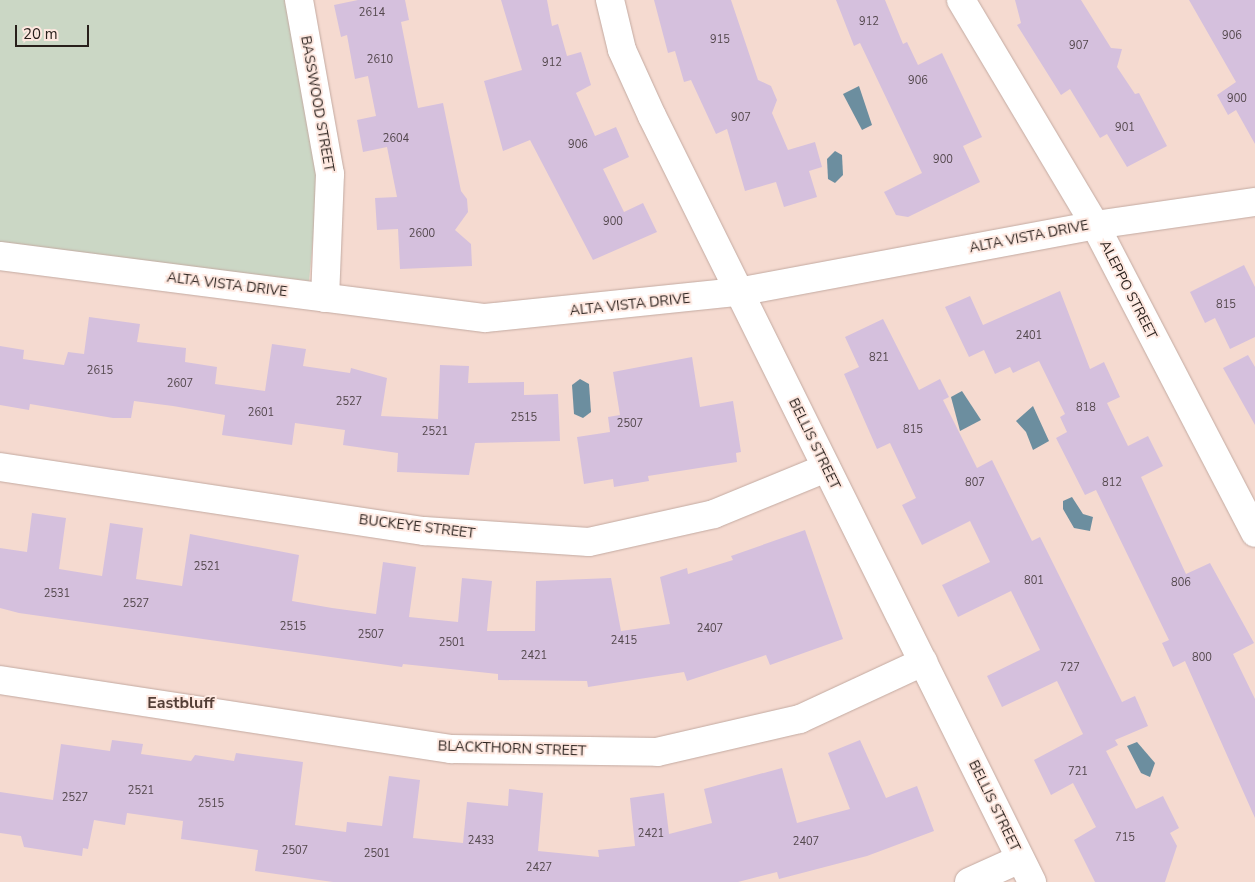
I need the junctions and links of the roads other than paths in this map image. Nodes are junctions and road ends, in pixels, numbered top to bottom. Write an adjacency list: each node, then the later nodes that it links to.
1 (298, 0): 8 (street, BASSWOOD STREET)
2 (610, 0): 7 (street, BELLIS STREET)
3 (961, 0): 5 (street, ALEPPO STREET)
4 (1255, 202): 5 (street, ALTA VISTA DRIVE)
5 (1095, 225): 7 (street, ALTA VISTA DRIVE); 11 (street, ALEPPO STREET)
6 (0, 256): 8 (street, ALTA VISTA DRIVE)
7 (738, 292): 8 (street, ALTA VISTA DRIVE); 10 (street, BELLIS STREET)
8 (325, 298)
9 (0, 467): 10 (street, BUCKEYE STREET)
10 (826, 468): 12 (street, BELLIS STREET)
11 (1255, 533)
12 (923, 662): 13 (street, BLACKTHORN STREET); 14 (street, BELLIS STREET)
13 (0, 680)
14 (1026, 870): 15 (street)
15 (969, 882)

